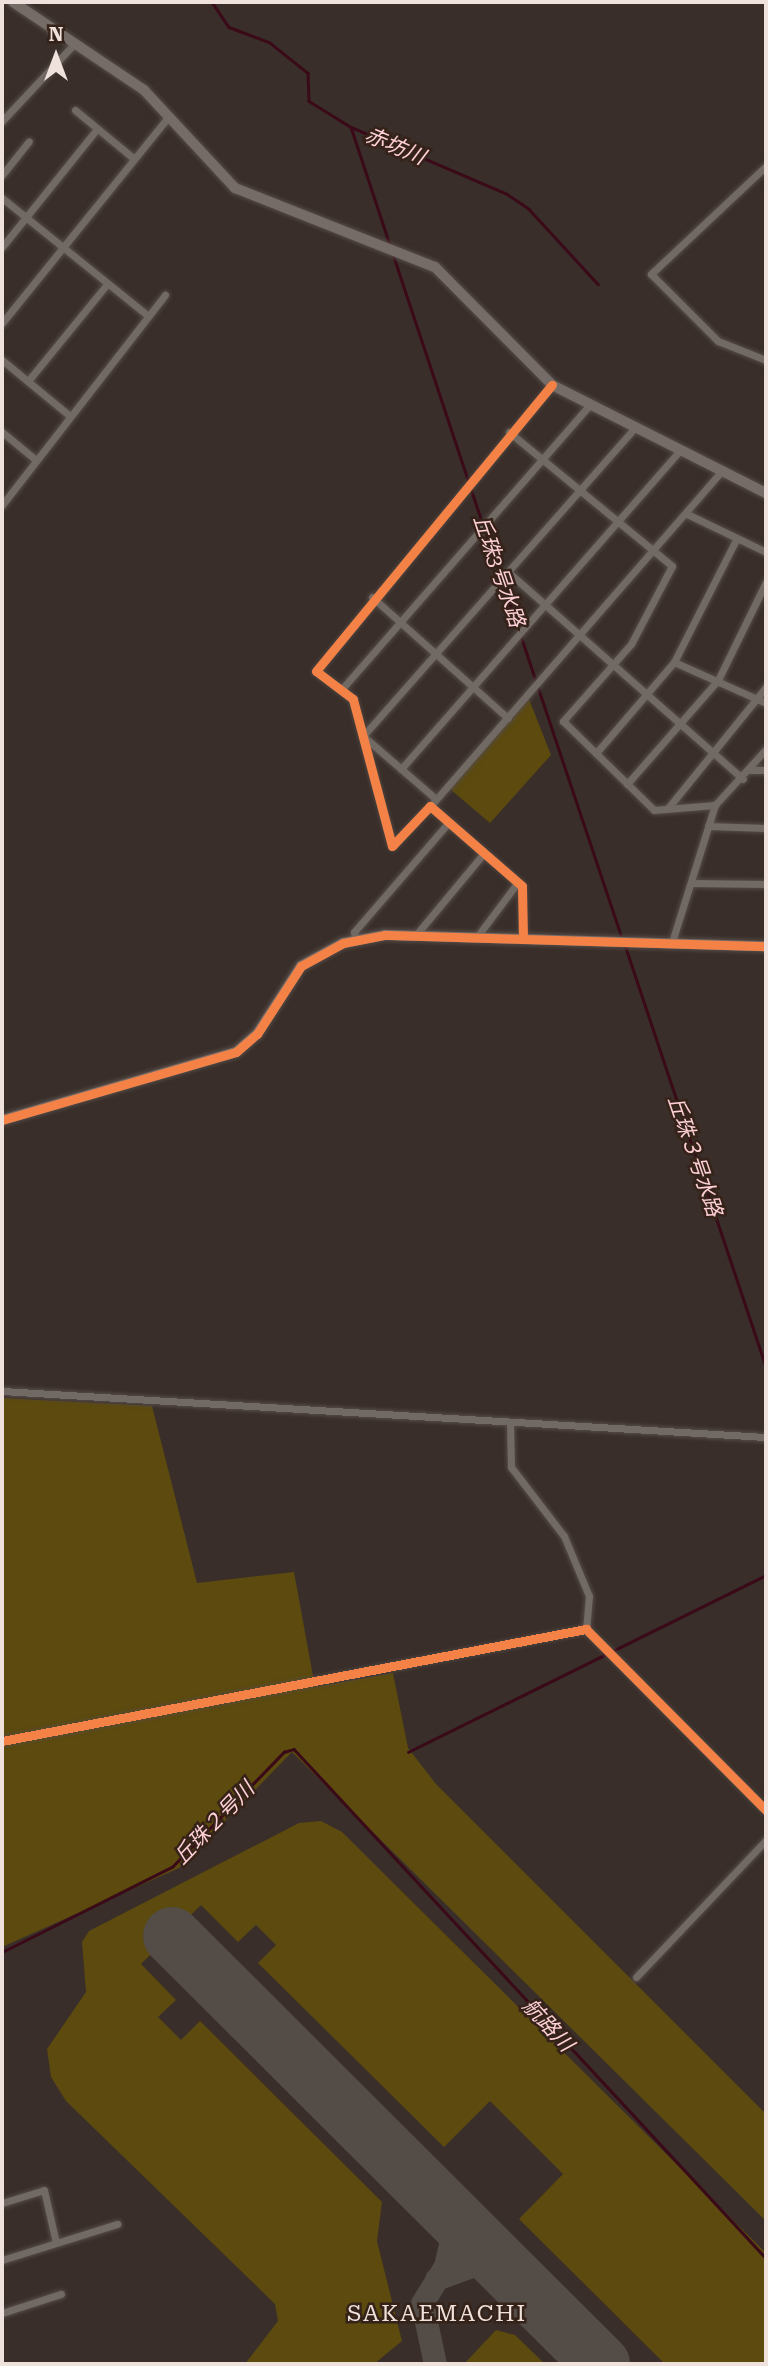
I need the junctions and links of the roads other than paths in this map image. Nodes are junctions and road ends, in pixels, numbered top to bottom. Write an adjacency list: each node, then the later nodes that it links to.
1 (13, 2): 2 (main road)
2 (75, 43): 5 (street); 6 (main road)
3 (2, 106): 5 (street)
4 (75, 110): 8 (street)
5 (9, 114): 7 (street)
6 (169, 116): 10 (street); 24 (main road)
7 (2, 121)
8 (97, 129): 10 (street); 14 (street)
9 (29, 141): 12 (street)
10 (133, 158): 16 (street)
11 (766, 166): 22 (street)
12 (2, 175)
13 (2, 198): 14 (street)
14 (26, 218): 15 (street); 16 (street)
15 (2, 247)
16 (62, 249): 17 (street); 20 (street)
17 (107, 284): 19 (street); 23 (street)
18 (165, 295): 19 (street)
19 (148, 316): 26 (street)
20 (2, 323)
21 (2, 360): 23 (street)
22 (766, 360)
23 (28, 381): 26 (street)
24 (552, 385): 25 (main road); 29 (street)
25 (589, 406): 27 (main road); 32 (street)
26 (70, 416): 31 (street)
27 (635, 428): 30 (main road); 34 (street)
28 (2, 432): 31 (street)
29 (509, 432): 32 (street); 44 (street)
30 (680, 450): 33 (main road); 38 (street)
31 (36, 460): 36 (street)
32 (542, 461): 34 (street); 46 (street)
33 (722, 471): 35 (main road); 37 (street)
34 (578, 492): 38 (street); 42 (street)
35 (766, 493)
36 (2, 505)
37 (687, 514): 39 (street); 41 (street)
38 (616, 524): 41 (street); 45 (street)
39 (737, 538): 40 (street); 49 (street)
40 (766, 552)
41 (651, 555): 47 (street); 50 (street)
42 (504, 577): 45 (street); 48 (street)
43 (766, 582): 51 (street)
44 (372, 597): 46 (street); 54 (street)
45 (545, 605): 47 (street); 53 (street)
46 (400, 623): 48 (street); 54 (street)
47 (579, 636): 50 (street); 57 (street)
48 (436, 654): 53 (street); 59 (street)
49 (674, 662): 51 (street); 55 (street)
50 (613, 665): 55 (street); 61 (street)
51 (718, 680): 56 (street); 58 (street)
52 (766, 687): 56 (street)
53 (472, 688): 57 (street); 63 (street)
54 (341, 690): 59 (street)
55 (647, 695): 58 (street); 61 (street)
56 (763, 701): 62 (street)
57 (508, 718): 68 (street)
58 (681, 725): 62 (street); 67 (street)
59 (363, 736): 63 (street); 68 (street)
60 (766, 749): 64 (street)
61 (596, 753): 67 (street)
62 (715, 754): 66 (street); 70 (street)
63 (401, 769): 68 (street)
64 (750, 770): 65 (street); 66 (street)
65 (766, 770)
66 (743, 779): 69 (street)
67 (627, 784): 70 (street)
68 (433, 802): 71 (street)
69 (715, 804): 70 (street); 72 (street)
70 (668, 808)
71 (449, 822): 74 (street); 81 (street)
72 (708, 826): 73 (street); 76 (street)
73 (766, 828)
74 (484, 853): 75 (street); 78 (street)
75 (518, 882): 79 (street); 80 (street)
76 (691, 883): 77 (street); 82 (street)
77 (766, 884)
78 (415, 936): 79 (main road); 81 (main road)
79 (476, 937): 80 (main road)
80 (523, 939): 82 (main road)
81 (356, 940): 84 (main road)
82 (672, 942): 83 (main road)
83 (766, 946)
84 (2, 1120)
85 (2, 1391): 86 (street)
86 (510, 1423): 87 (street); 88 (street)
87 (766, 1437)
88 (586, 1629): 89 (street); 90 (street)
89 (2, 1741)
90 (766, 1810)
91 (766, 1840): 92 (street)
92 (636, 1977)
93 (2, 2203): 95 (street)
94 (117, 2224): 95 (street)
95 (56, 2243): 96 (street)
96 (2, 2260)
97 (61, 2294): 98 (street)
98 (2, 2313)

